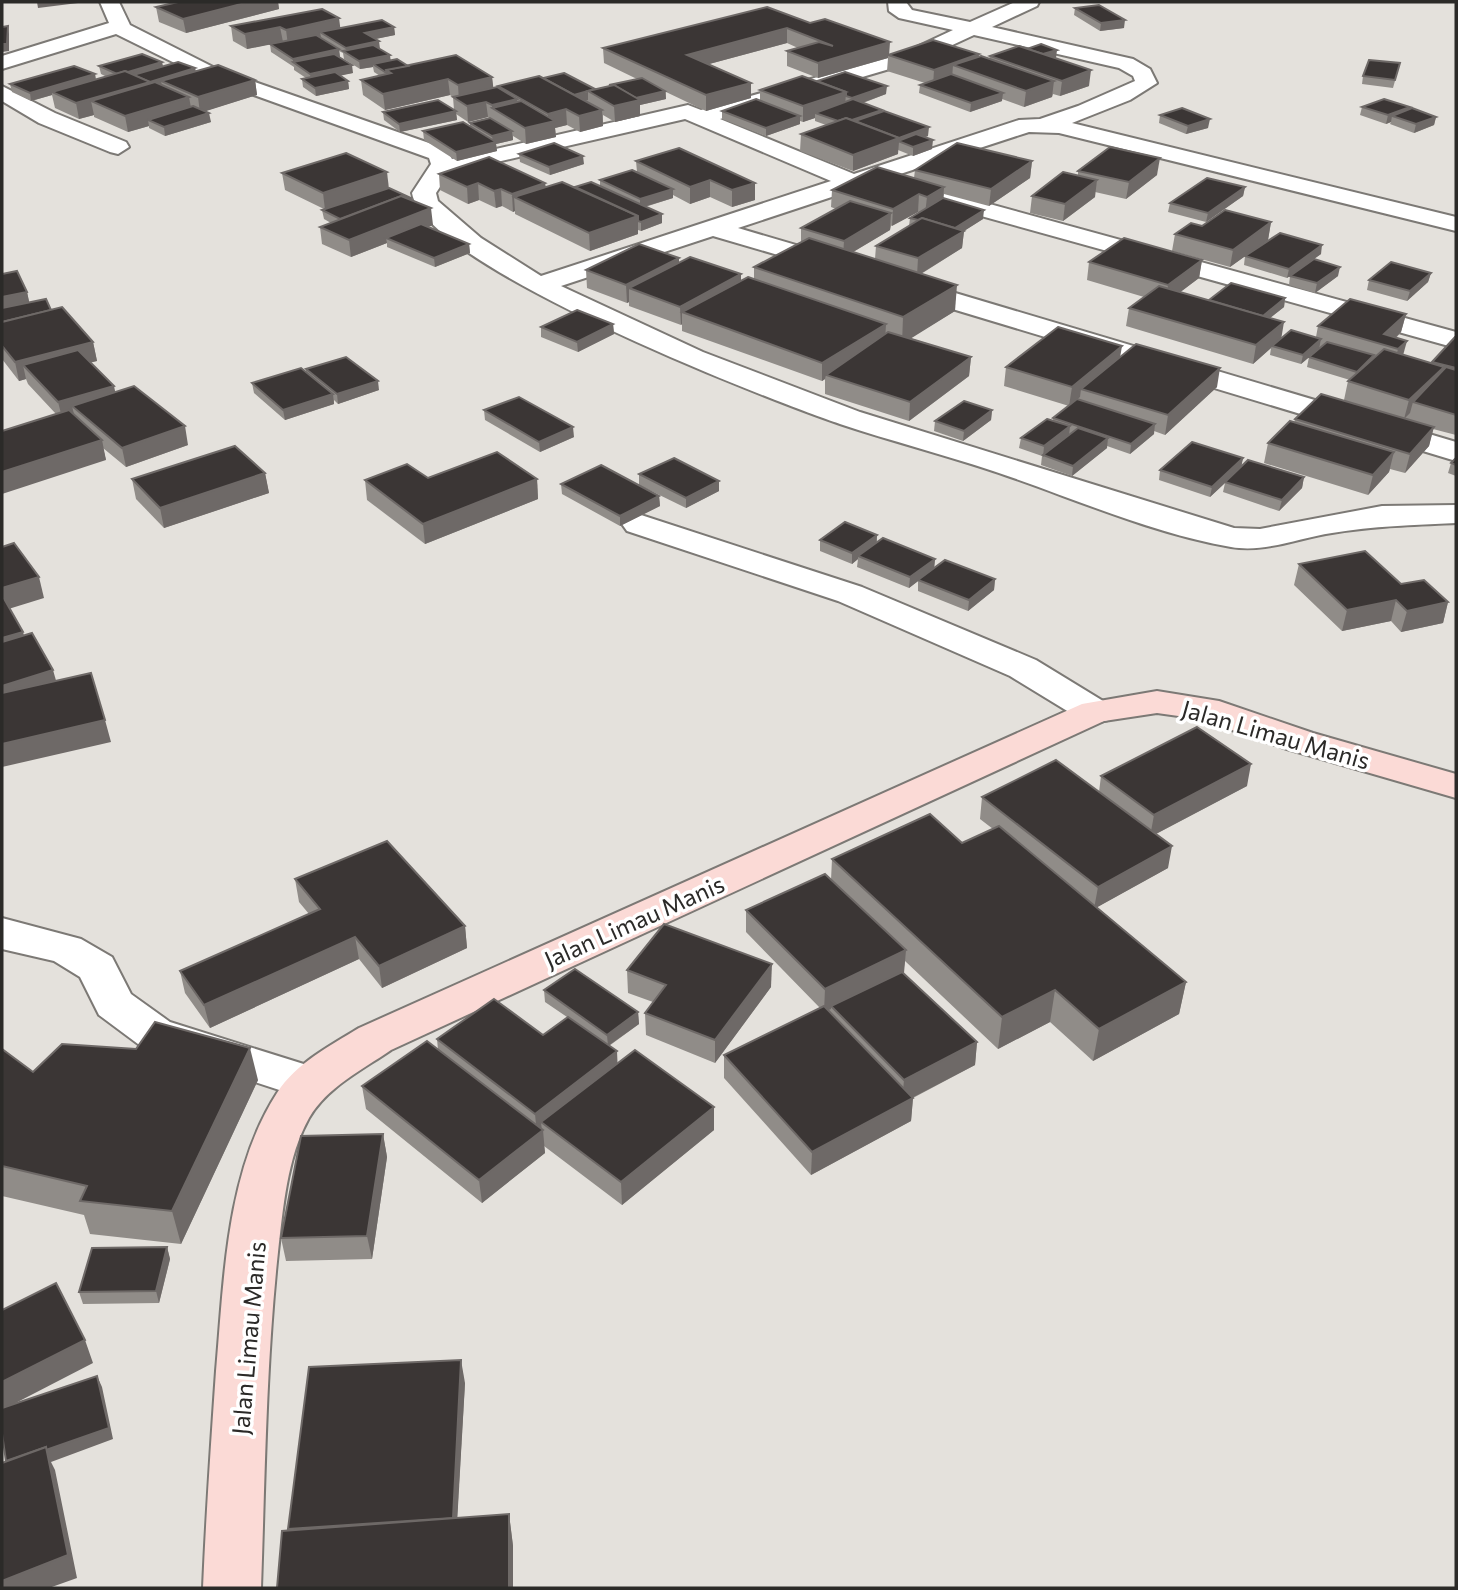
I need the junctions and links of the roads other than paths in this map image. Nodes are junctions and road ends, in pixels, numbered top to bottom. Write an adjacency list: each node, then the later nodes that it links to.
1 (897, 2): 4 (street)
2 (1030, 2): 4 (street)
3 (115, 14): 5 (street); 10 (street)
4 (974, 29): 7 (street); 8 (street)
5 (2, 63)
6 (2, 92): 9 (street)
7 (699, 118): 10 (street); 11 (street)
8 (1042, 125): 11 (street); 12 (street)
9 (118, 147)
10 (441, 168): 14 (street)
11 (860, 180): 13 (street); 15 (street)
12 (1456, 224)
13 (713, 228): 14 (street); 16 (street)
14 (538, 285): 17 (street)
15 (1456, 340)
16 (1456, 452)
17 (1456, 514)
18 (638, 524): 19 (street)
19 (1095, 712): 20 (street, Jalan Limau Manis); 22 (street, Jalan Limau Manis)
20 (1456, 786)
21 (2, 932): 22 (street)
22 (310, 1083): 23 (street, Jalan Limau Manis)
23 (232, 1588)

